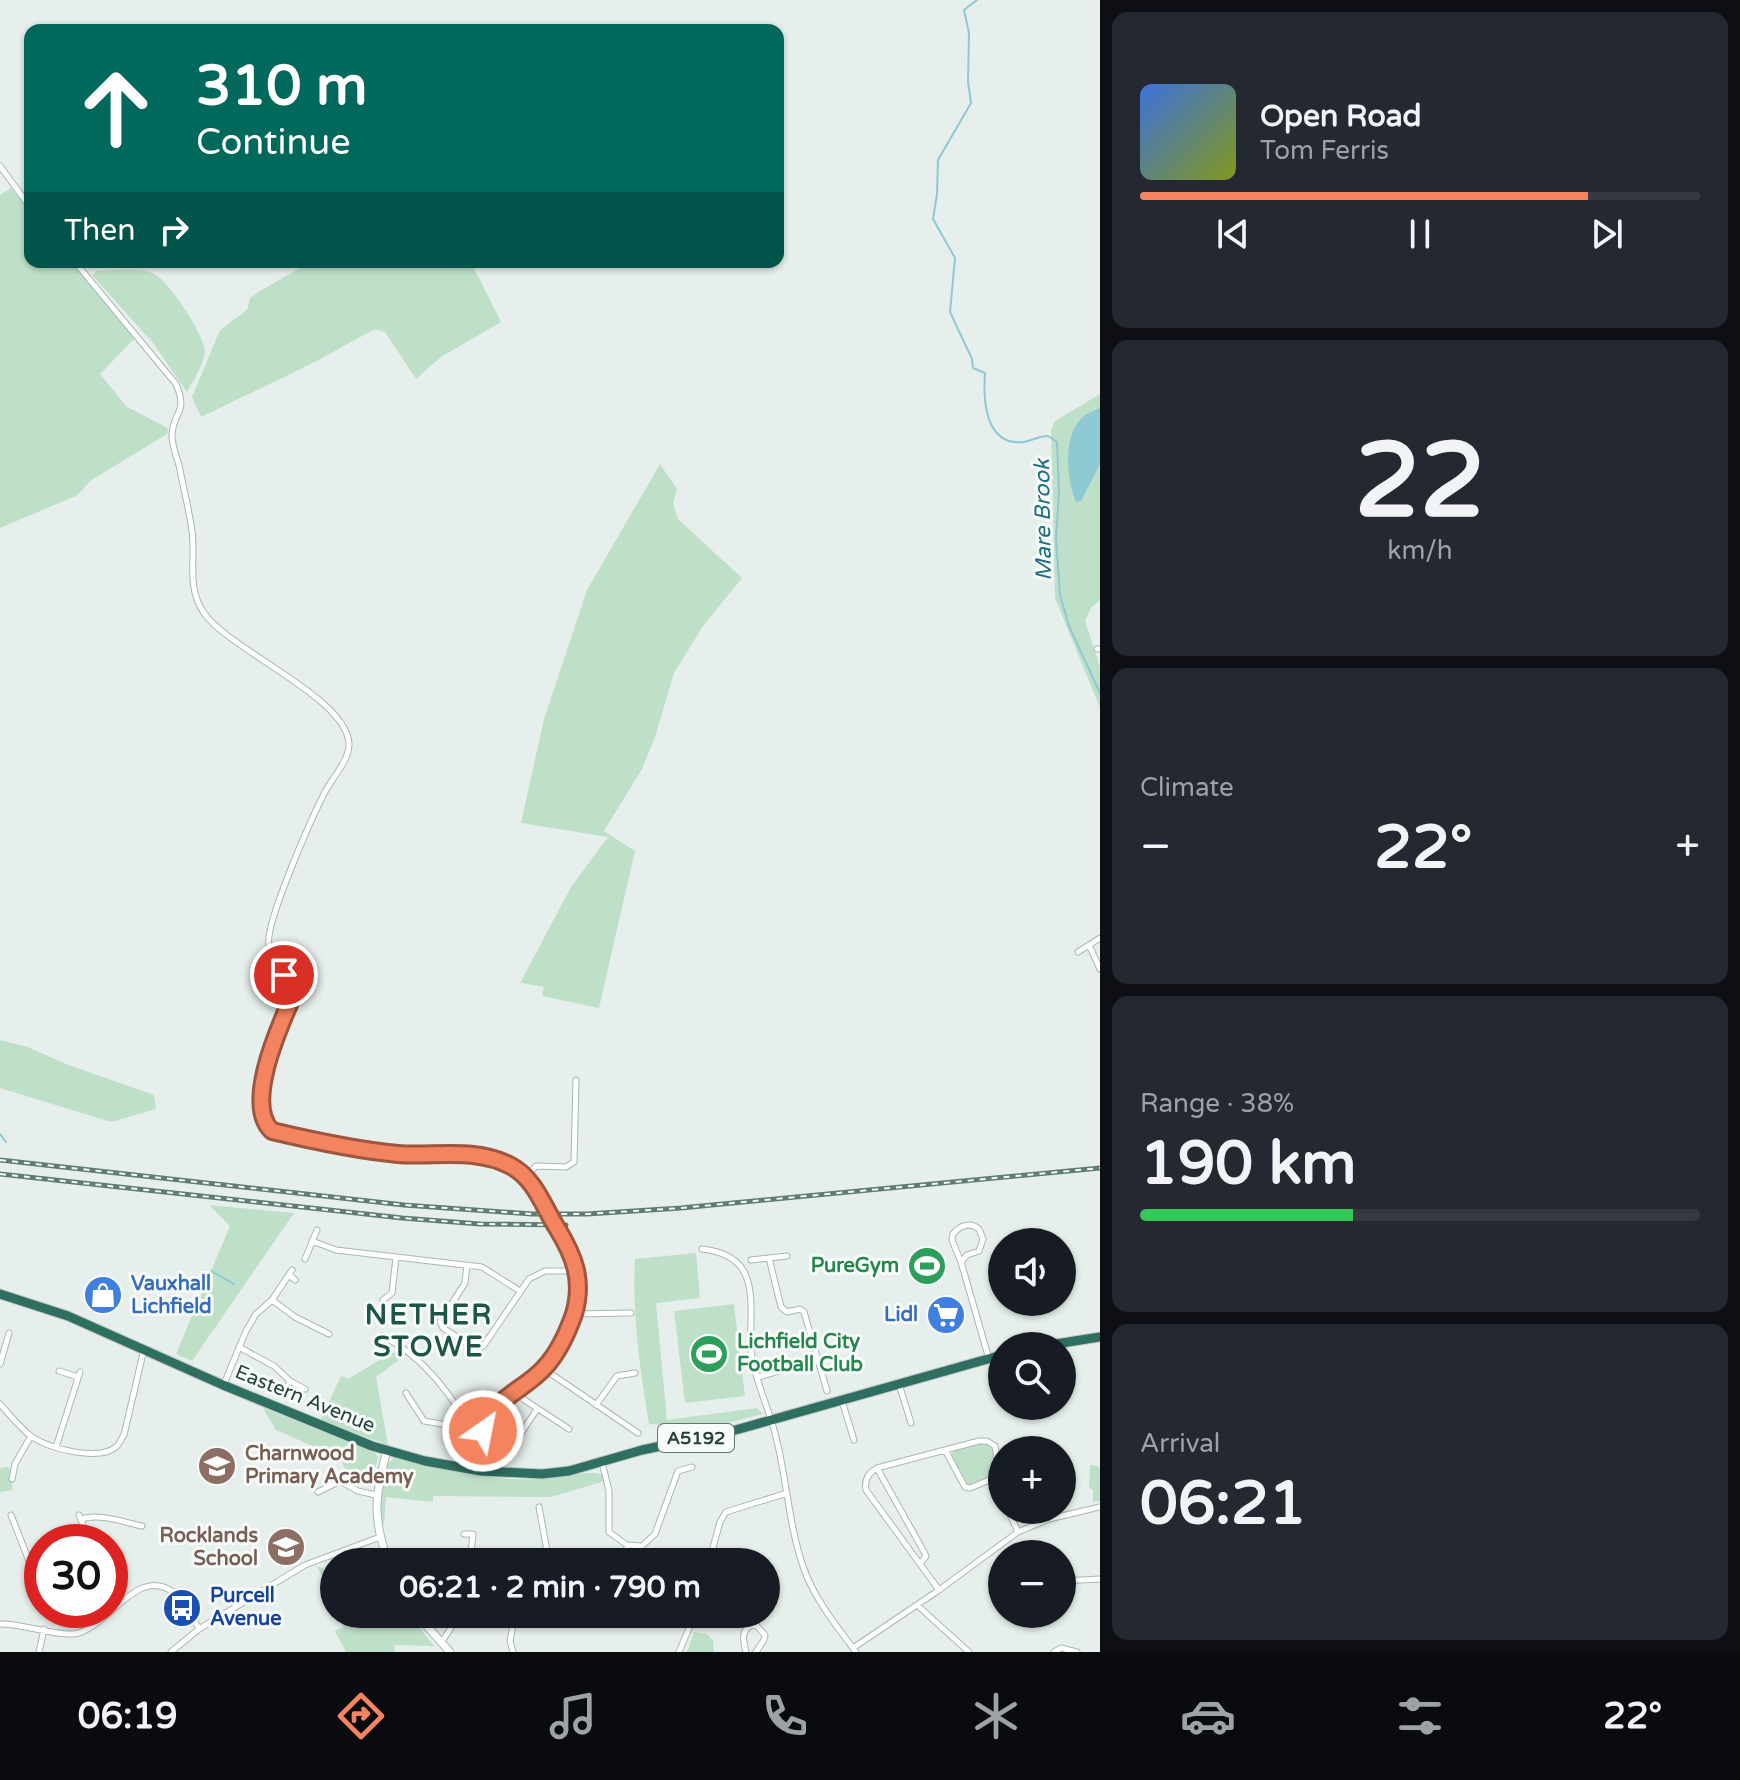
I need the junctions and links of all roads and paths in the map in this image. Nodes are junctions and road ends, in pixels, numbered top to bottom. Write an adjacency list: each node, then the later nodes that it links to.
1 (0, 166): 2 (street)
2 (24, 199)
3 (80, 268): 9 (street)
4 (1100, 938): 5 (street)
5 (1089, 945): 6 (street); 7 (street)
6 (1078, 952)
7 (1100, 969)
8 (576, 1080): 9 (street)
9 (525, 1177): 20 (street, bridge)
10 (317, 1230): 11 (street)
11 (312, 1241): 14 (street); 16 (street)
12 (702, 1249): 42 (street)
13 (787, 1256): 15 (street)
14 (396, 1257): 19 (street); 25 (street)
15 (769, 1258): 17 (street); 37 (street)
16 (305, 1259)
17 (751, 1260)
18 (961, 1262): 18 (street); 35 (street)
19 (467, 1265): 22 (street); 22 (street)
20 (577, 1271): 22 (street); 27 (street)
21 (295, 1280): 24 (street)
22 (520, 1291)
23 (0, 1294): 34 (highway, Eastern Avenue / A5192)
24 (272, 1300): 28 (street); 33 (street)
25 (383, 1300)
26 (631, 1313): 27 (street)
27 (573, 1314): 39 (street)
28 (329, 1334)
29 (382, 1336): 57 (street)
30 (1100, 1337): 32 (highway)
31 (10, 1339): 38 (street)
32 (1076, 1341)
33 (239, 1347): 43 (street); 45 (street)
34 (144, 1348): 45 (highway, Eastern Avenue / A5192); 65 (street)
35 (988, 1356)
36 (988, 1359): 44 (highway, Eastern Avenue / A5192)
37 (818, 1360): 42 (street); 49 (street)
38 (0, 1364)
39 (544, 1369): 47 (street); 53 (street)
40 (59, 1371): 65 (street)
41 (635, 1373): 53 (street)
42 (758, 1377): 55 (street)
43 (290, 1381): 46 (street); 48 (street)
44 (899, 1384): 51 (highway, Eastern Avenue / A5192); 56 (street)
45 (223, 1385): 66 (highway, Eastern Avenue / A5192)
46 (305, 1389)
47 (515, 1390): 54 (street); 59 (street)
48 (285, 1391)
49 (827, 1391)
50 (406, 1393): 57 (street)
51 (842, 1400): 55 (highway, Eastern Avenue / A5192); 63 (street)
52 (0, 1404): 61 (street)
53 (596, 1405): 60 (street)
54 (537, 1409): 58 (street); 62 (street)
55 (771, 1420): 68 (highway, Eastern Avenue / A5192); 75 (street)
56 (911, 1423)
57 (473, 1429): 59 (street)
58 (569, 1429)
59 (483, 1431): 71 (street)
60 (638, 1433)
61 (31, 1436): 65 (street); 72 (street)
62 (518, 1438)
63 (854, 1440)
64 (988, 1442): 67 (street)
65 (56, 1447)
66 (387, 1450): 71 (highway, Eastern Avenue / A5192); 76 (street)
67 (945, 1450): 70 (street); 73 (street)
68 (602, 1462): 71 (highway, Eastern Avenue / A5192); 86 (street)
69 (692, 1467): 86 (street)
70 (877, 1468): 93 (street); 93 (street)
71 (481, 1471)
72 (12, 1479)
73 (988, 1481)
74 (318, 1492): 76 (street)
75 (787, 1493): 91 (street); 108 (street)
76 (376, 1495): 85 (street)
77 (539, 1507): 89 (street)
78 (1100, 1507): 83 (street)
79 (11, 1519): 92 (street)
80 (83, 1524): 82 (street)
81 (1014, 1524): 83 (street)
82 (142, 1526)
83 (1018, 1532): 96 (street)
84 (464, 1534): 88 (street)
85 (380, 1537): 87 (street); 106 (street)
86 (627, 1545): 90 (street)
87 (384, 1548)
88 (472, 1548)
89 (546, 1548)
90 (627, 1548)
91 (713, 1548)
92 (24, 1549)
93 (920, 1564): 96 (street)
94 (1100, 1579): 95 (street)
95 (1076, 1580)
96 (939, 1590): 98 (street)
97 (128, 1597): 106 (street)
98 (917, 1605): 108 (street); 116 (street)
99 (0, 1624): 105 (street)
100 (89, 1628): 105 (street)
101 (427, 1628): 107 (street)
102 (451, 1628): 107 (street)
103 (512, 1628): 112 (street)
104 (689, 1628): 113 (street)
105 (44, 1629): 109 (street)
106 (199, 1629): 110 (street)
107 (440, 1644): 111 (street)
108 (854, 1650)
109 (39, 1652)
110 (171, 1652)
111 (450, 1652)
112 (513, 1652)
113 (679, 1652)
114 (746, 1652): 115 (street)
115 (756, 1652)
116 (969, 1652)
117 (1054, 1652): 118 (street)
118 (1077, 1652)

